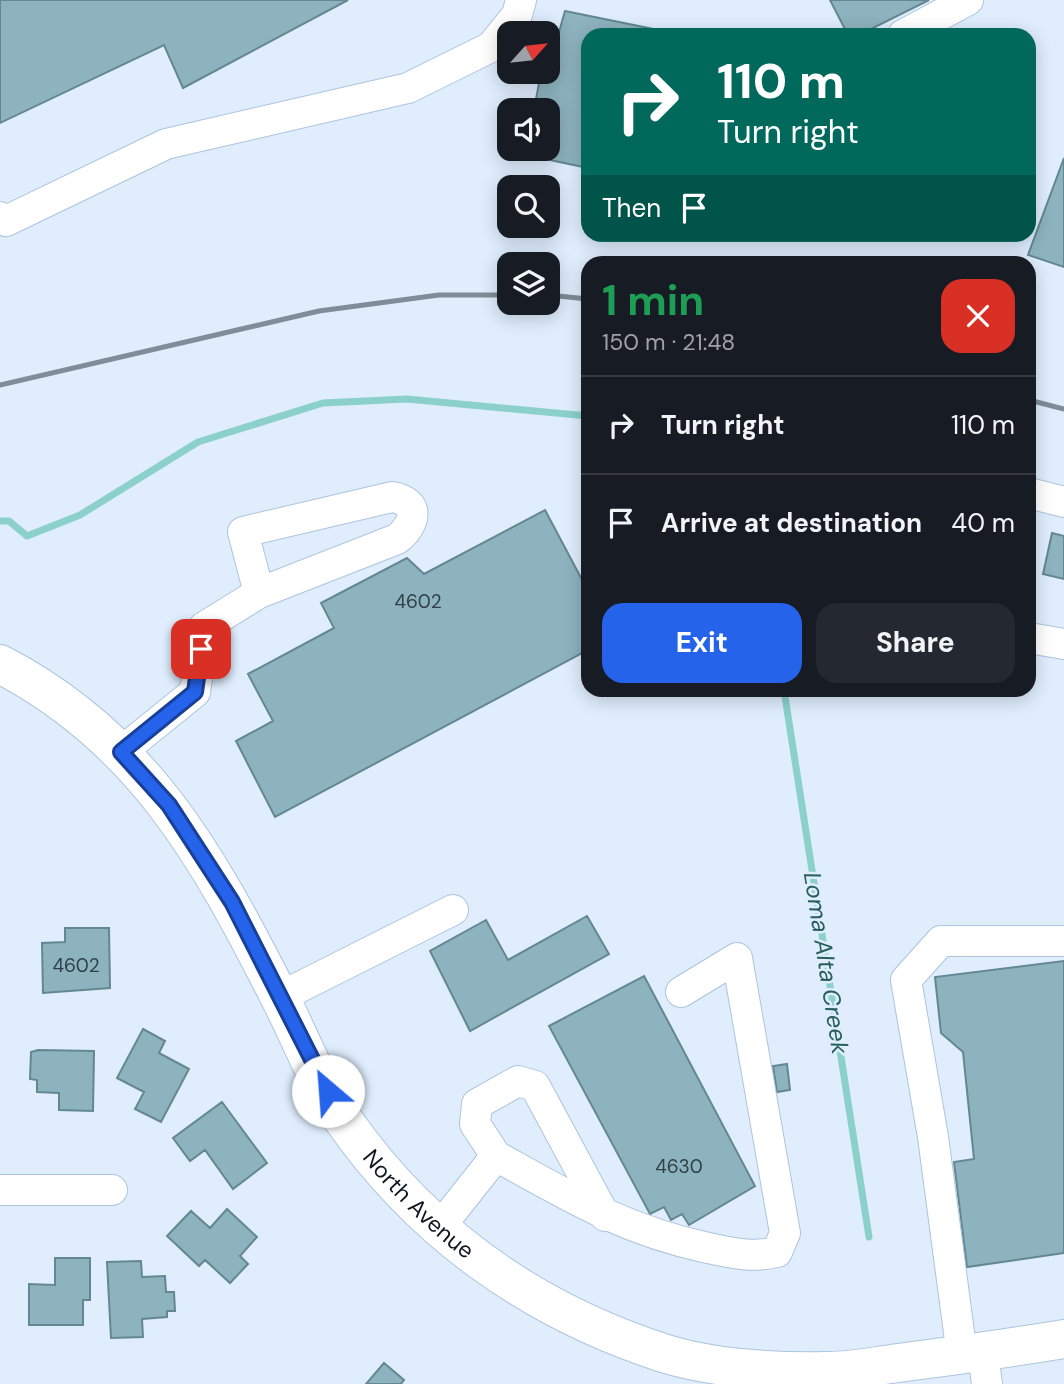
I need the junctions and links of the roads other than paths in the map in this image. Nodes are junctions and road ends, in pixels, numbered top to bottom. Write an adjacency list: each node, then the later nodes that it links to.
1 (521, 0): 4 (street)
2 (968, 0): 3 (street)
3 (915, 28)
4 (0, 217)
5 (1036, 495): 6 (street)
6 (1064, 502)
7 (259, 593): 7 (street); 11 (street)
8 (1036, 639): 9 (street)
9 (1064, 644)
10 (0, 664): 11 (main road, North Avenue)
11 (121, 752): 15 (main road, North Avenue)
12 (453, 910): 15 (street)
13 (1064, 941): 22 (street)
14 (681, 992): 19 (street)
15 (279, 997): 20 (main road, North Avenue)
16 (496, 1156): 19 (street); 19 (street); 20 (street)
17 (0, 1190): 18 (street)
18 (112, 1190)
19 (605, 1216)
20 (439, 1228): 22 (main road, North Avenue)
21 (1064, 1339): 22 (main road, North Avenue)
22 (977, 1364)

